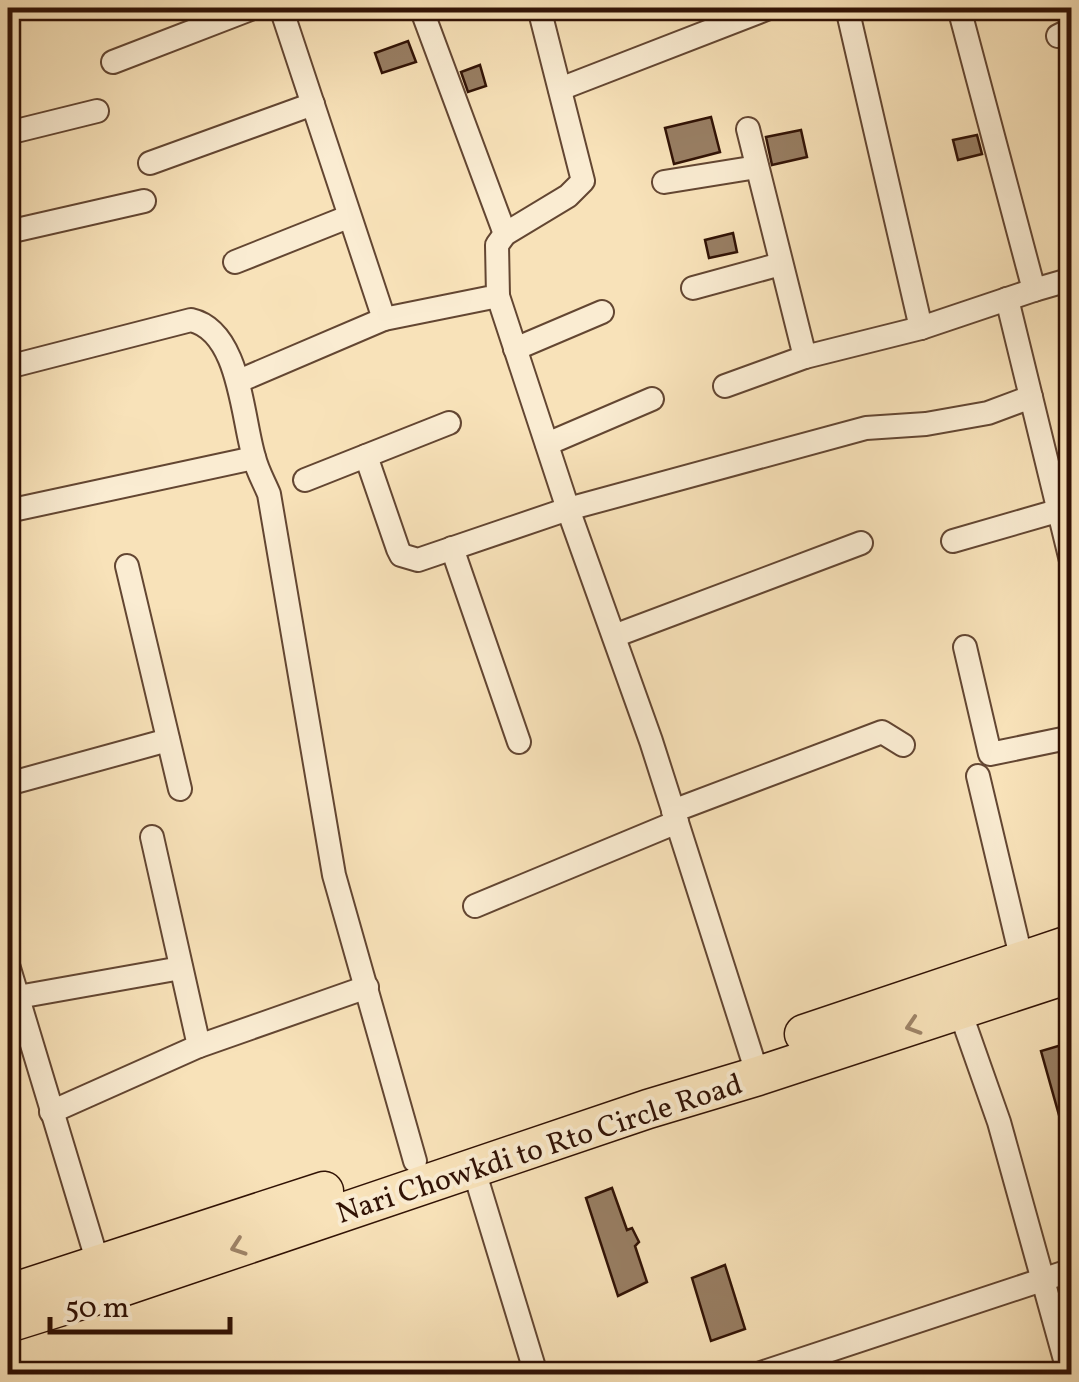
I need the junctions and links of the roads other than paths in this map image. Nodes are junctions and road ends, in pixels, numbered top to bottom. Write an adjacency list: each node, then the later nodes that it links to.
1 (253, 8): 8 (street)
2 (280, 8): 10 (street)
3 (421, 8): 20 (street)
4 (539, 8): 9 (street)
5 (768, 8): 9 (street)
6 (847, 8): 30 (street)
7 (958, 8): 25 (street)
8 (113, 62)
9 (560, 90): 20 (street)
10 (313, 104): 14 (street); 18 (street)
11 (97, 111): 13 (street)
12 (748, 129): 15 (street)
13 (8, 133)
14 (150, 163)
15 (757, 167): 16 (street); 22 (street)
16 (664, 182)
17 (144, 201): 19 (street)
18 (348, 217): 21 (street); 29 (street)
19 (8, 232)
20 (506, 234): 26 (street)
21 (234, 262)
22 (782, 264): 24 (street); 32 (street)
23 (1072, 279): 25 (street)
24 (693, 288)
25 (1034, 290): 27 (street)
26 (498, 296): 29 (street); 31 (street)
27 (1007, 300): 30 (street); 36 (street)
28 (602, 312): 31 (street)
29 (384, 319): 34 (street)
30 (922, 328): 32 (street)
31 (515, 349): 39 (street)
32 (805, 357): 35 (street)
33 (8, 367): 34 (street)
34 (238, 380): 41 (street)
35 (725, 386)
36 (1031, 396): 43 (street); 44 (street)
37 (652, 398): 39 (street)
38 (449, 423): 40 (street)
39 (547, 444): 43 (street)
40 (366, 456): 42 (street); 48 (street)
41 (254, 458): 45 (street); 68 (street)
42 (306, 480)
43 (568, 509): 48 (street); 51 (street)
44 (1057, 511): 46 (street); 49 (street)
45 (8, 512)
46 (953, 541)
47 (861, 543): 51 (street)
48 (452, 548): 55 (street)
49 (1072, 565)
50 (127, 566): 54 (street)
51 (614, 636): 60 (street)
52 (965, 647): 53 (street)
53 (1072, 737)
54 (168, 740): 58 (street); 59 (street)
55 (519, 742)
56 (903, 745): 60 (street)
57 (978, 776): 64 (street)
58 (8, 784)
59 (180, 789)
60 (675, 817): 62 (street); 72 (street)
61 (152, 837): 66 (street)
62 (475, 906)
63 (1072, 944): 64 (highway)
64 (1022, 961): 70 (highway)
65 (8, 965): 69 (street)
66 (181, 968): 69 (street); 71 (street)
67 (1072, 973): 70 (highway, Nari Chowkdi to Rto Circle Road)
68 (366, 987): 71 (street); 74 (street)
69 (18, 997): 73 (street)
70 (955, 998): 72 (highway, Nari Chowkdi to Rto Circle Road); 78 (street)
71 (199, 1046): 73 (street)
72 (755, 1064): 74 (highway); 75 (highway, Nari Chowkdi to Rto Circle Road)
73 (50, 1112): 77 (street)
74 (415, 1161): 77 (highway)
75 (473, 1168): 77 (highway, Nari Chowkdi to Rto Circle Road, one-way to 77); 81 (street)
76 (1072, 1270): 78 (street)
77 (103, 1278): 79 (highway); 80 (highway, Nari Chowkdi to Rto Circle Road)
78 (1042, 1279): 82 (street); 83 (street)
79 (8, 1294)
80 (8, 1322)
81 (536, 1374)
82 (758, 1374)
83 (1069, 1374)

